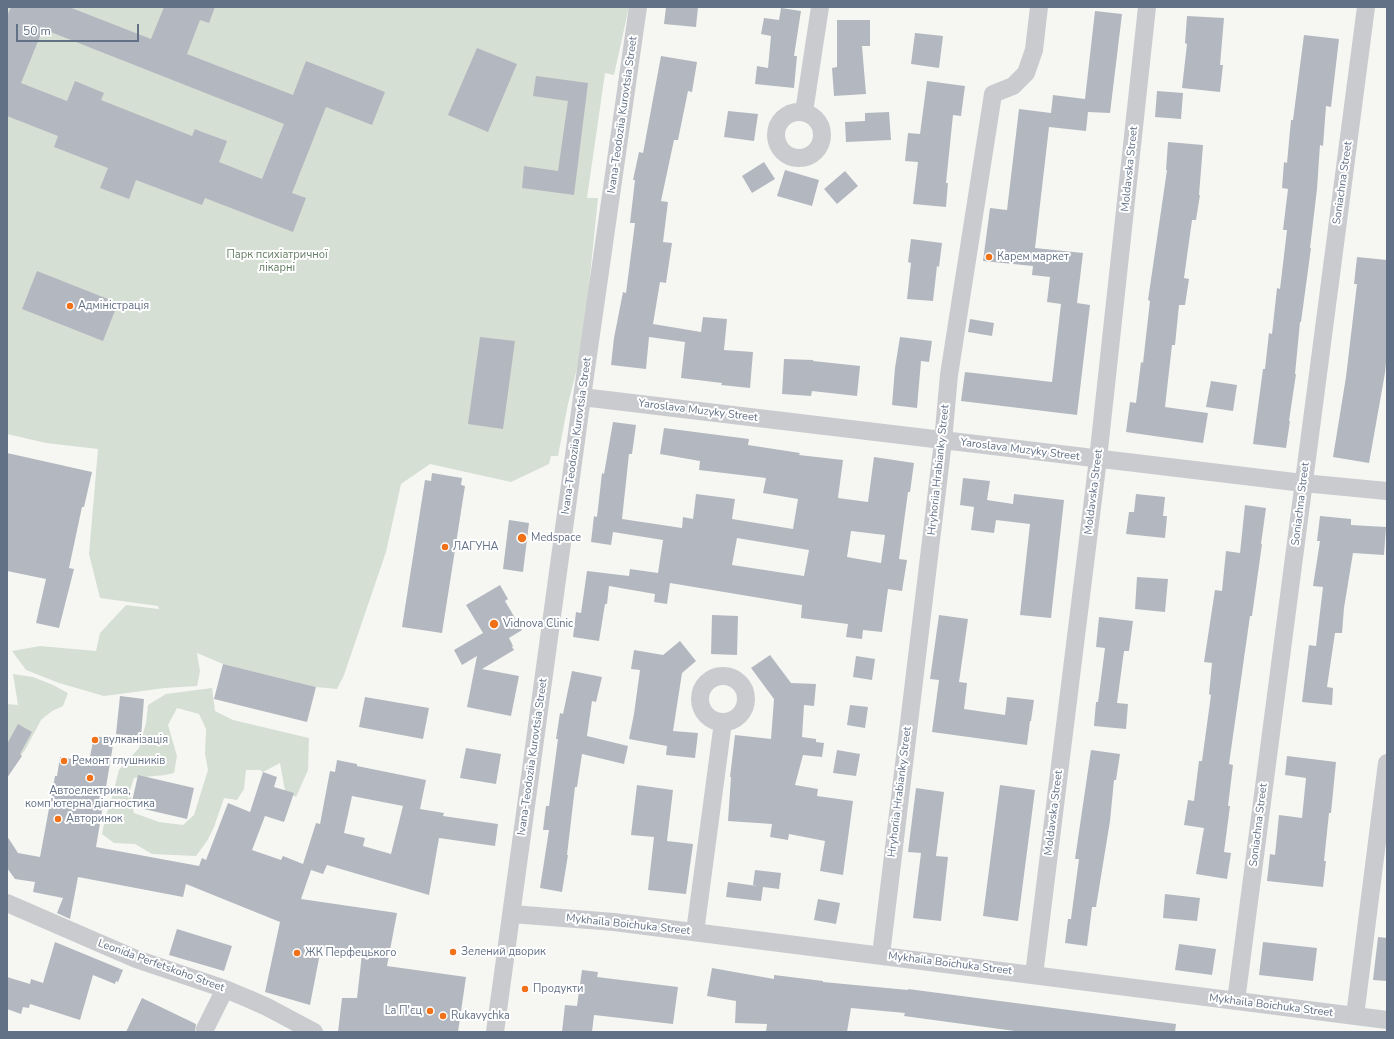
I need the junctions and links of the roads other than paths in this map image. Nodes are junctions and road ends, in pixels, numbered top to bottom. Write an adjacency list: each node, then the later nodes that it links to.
1 (638, 7): 7 (street, Ivana-Teodoziia Kurovtsia Street)
2 (820, 7): 6 (street)
3 (1039, 7): 8 (street, Hryhoriia Hrabianky Street)
4 (1147, 7): 9 (street, Moldavska Street)
5 (1366, 7): 10 (street, Soniachna Street)
6 (804, 112)
7 (582, 397): 8 (street, Yaroslava Muzyky Street); 15 (street, Ivana-Teodoziia Kurovtsia Street)
8 (943, 441): 9 (street, Yaroslava Muzyky Street); 17 (street, Hryhoriia Hrabianky Street)
9 (1098, 459): 10 (street, Yaroslava Muzyky Street); 18 (street, Moldavska Street)
10 (1303, 483): 11 (street, Yaroslava Muzyky Street); 20 (street, Soniachna Street)
11 (1387, 491)
12 (723, 722): 16 (street)
13 (1387, 763): 21 (street)
14 (7, 903): 19 (street, Leonida Perfetskoho Street)
15 (512, 914): 16 (street, Mykhaila Boichuka Street); 25 (street, Ivana-Teodoziia Kurovtsia Street)
16 (695, 932): 17 (street, Mykhaila Boichuka Street)
17 (880, 955): 18 (street, Mykhaila Boichuka Street)
18 (1034, 975): 20 (street, Mykhaila Boichuka Street)
19 (225, 990): 23 (street); 24 (street, Leonida Perfetskoho Street)
20 (1236, 1001): 21 (street, Mykhaila Boichuka Street)
21 (1355, 1016): 22 (street, Mykhaila Boichuka Street)
22 (1387, 1020)
23 (205, 1029)
24 (314, 1032)
25 (495, 1032)

